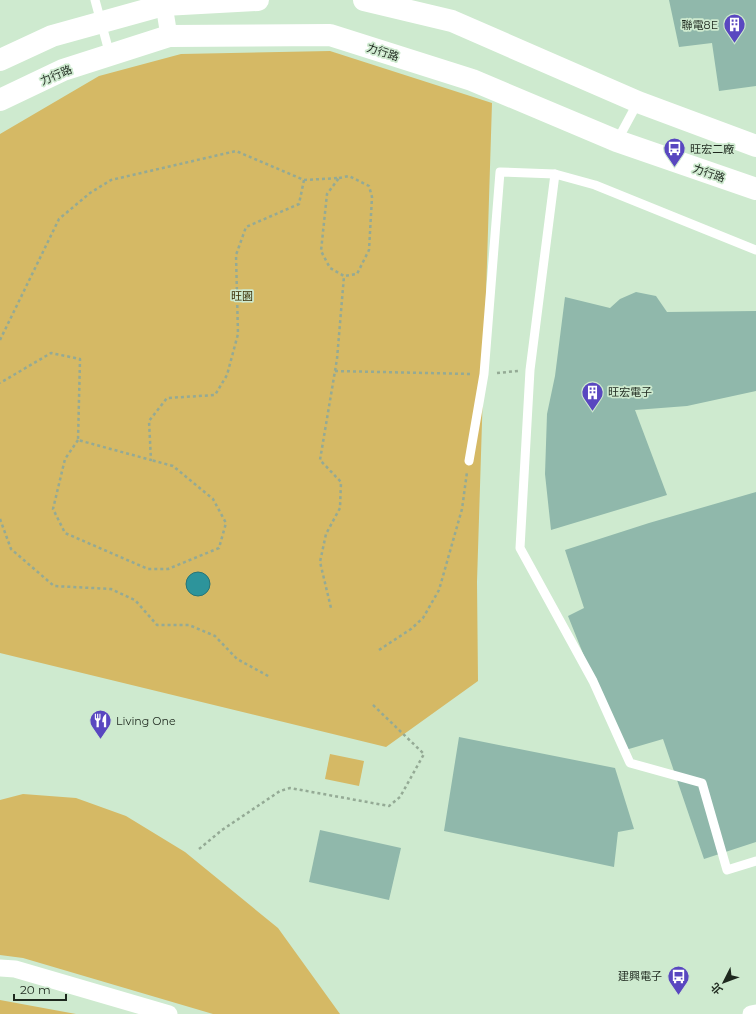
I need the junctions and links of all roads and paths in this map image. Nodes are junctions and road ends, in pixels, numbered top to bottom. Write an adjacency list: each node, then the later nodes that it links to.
1 (94, 0): 5 (lane)
2 (258, 0): 4 (street)
3 (364, 0): 10 (street)
4 (164, 3): 5 (street); 6 (street)
5 (101, 23): 7 (lane); 8 (street)
6 (169, 36): 7 (street, 力行路); 11 (street, 力行路)
7 (110, 55): 9 (street, 力行路)
8 (0, 60)
9 (0, 100)
10 (638, 102): 11 (lane); 12 (street)
11 (617, 141): 16 (street, 力行路)
12 (756, 146)
13 (555, 174): 17 (lane); 20 (lane); 22 (lane)
14 (339, 178): 15 (path); 18 (path); 18 (path)
15 (304, 180): 19 (path); 25 (path)
16 (756, 189)
17 (756, 250)
18 (344, 276): 21 (path)
19 (0, 340)
20 (530, 370): 22 (path); 33 (lane)
21 (334, 371): 22 (path); 28 (path)
22 (484, 374): 26 (lane)
23 (0, 383): 24 (path)
24 (78, 440): 25 (path); 25 (path)
25 (151, 460)
26 (468, 461): 29 (path)
27 (0, 519): 30 (path)
28 (331, 608)
29 (379, 650)
30 (270, 677)
31 (372, 704): 32 (path)
32 (200, 849)
33 (756, 861)
34 (0, 968): 36 (street)
35 (756, 1013): 37 (street)
36 (169, 1014)
37 (751, 1014)

